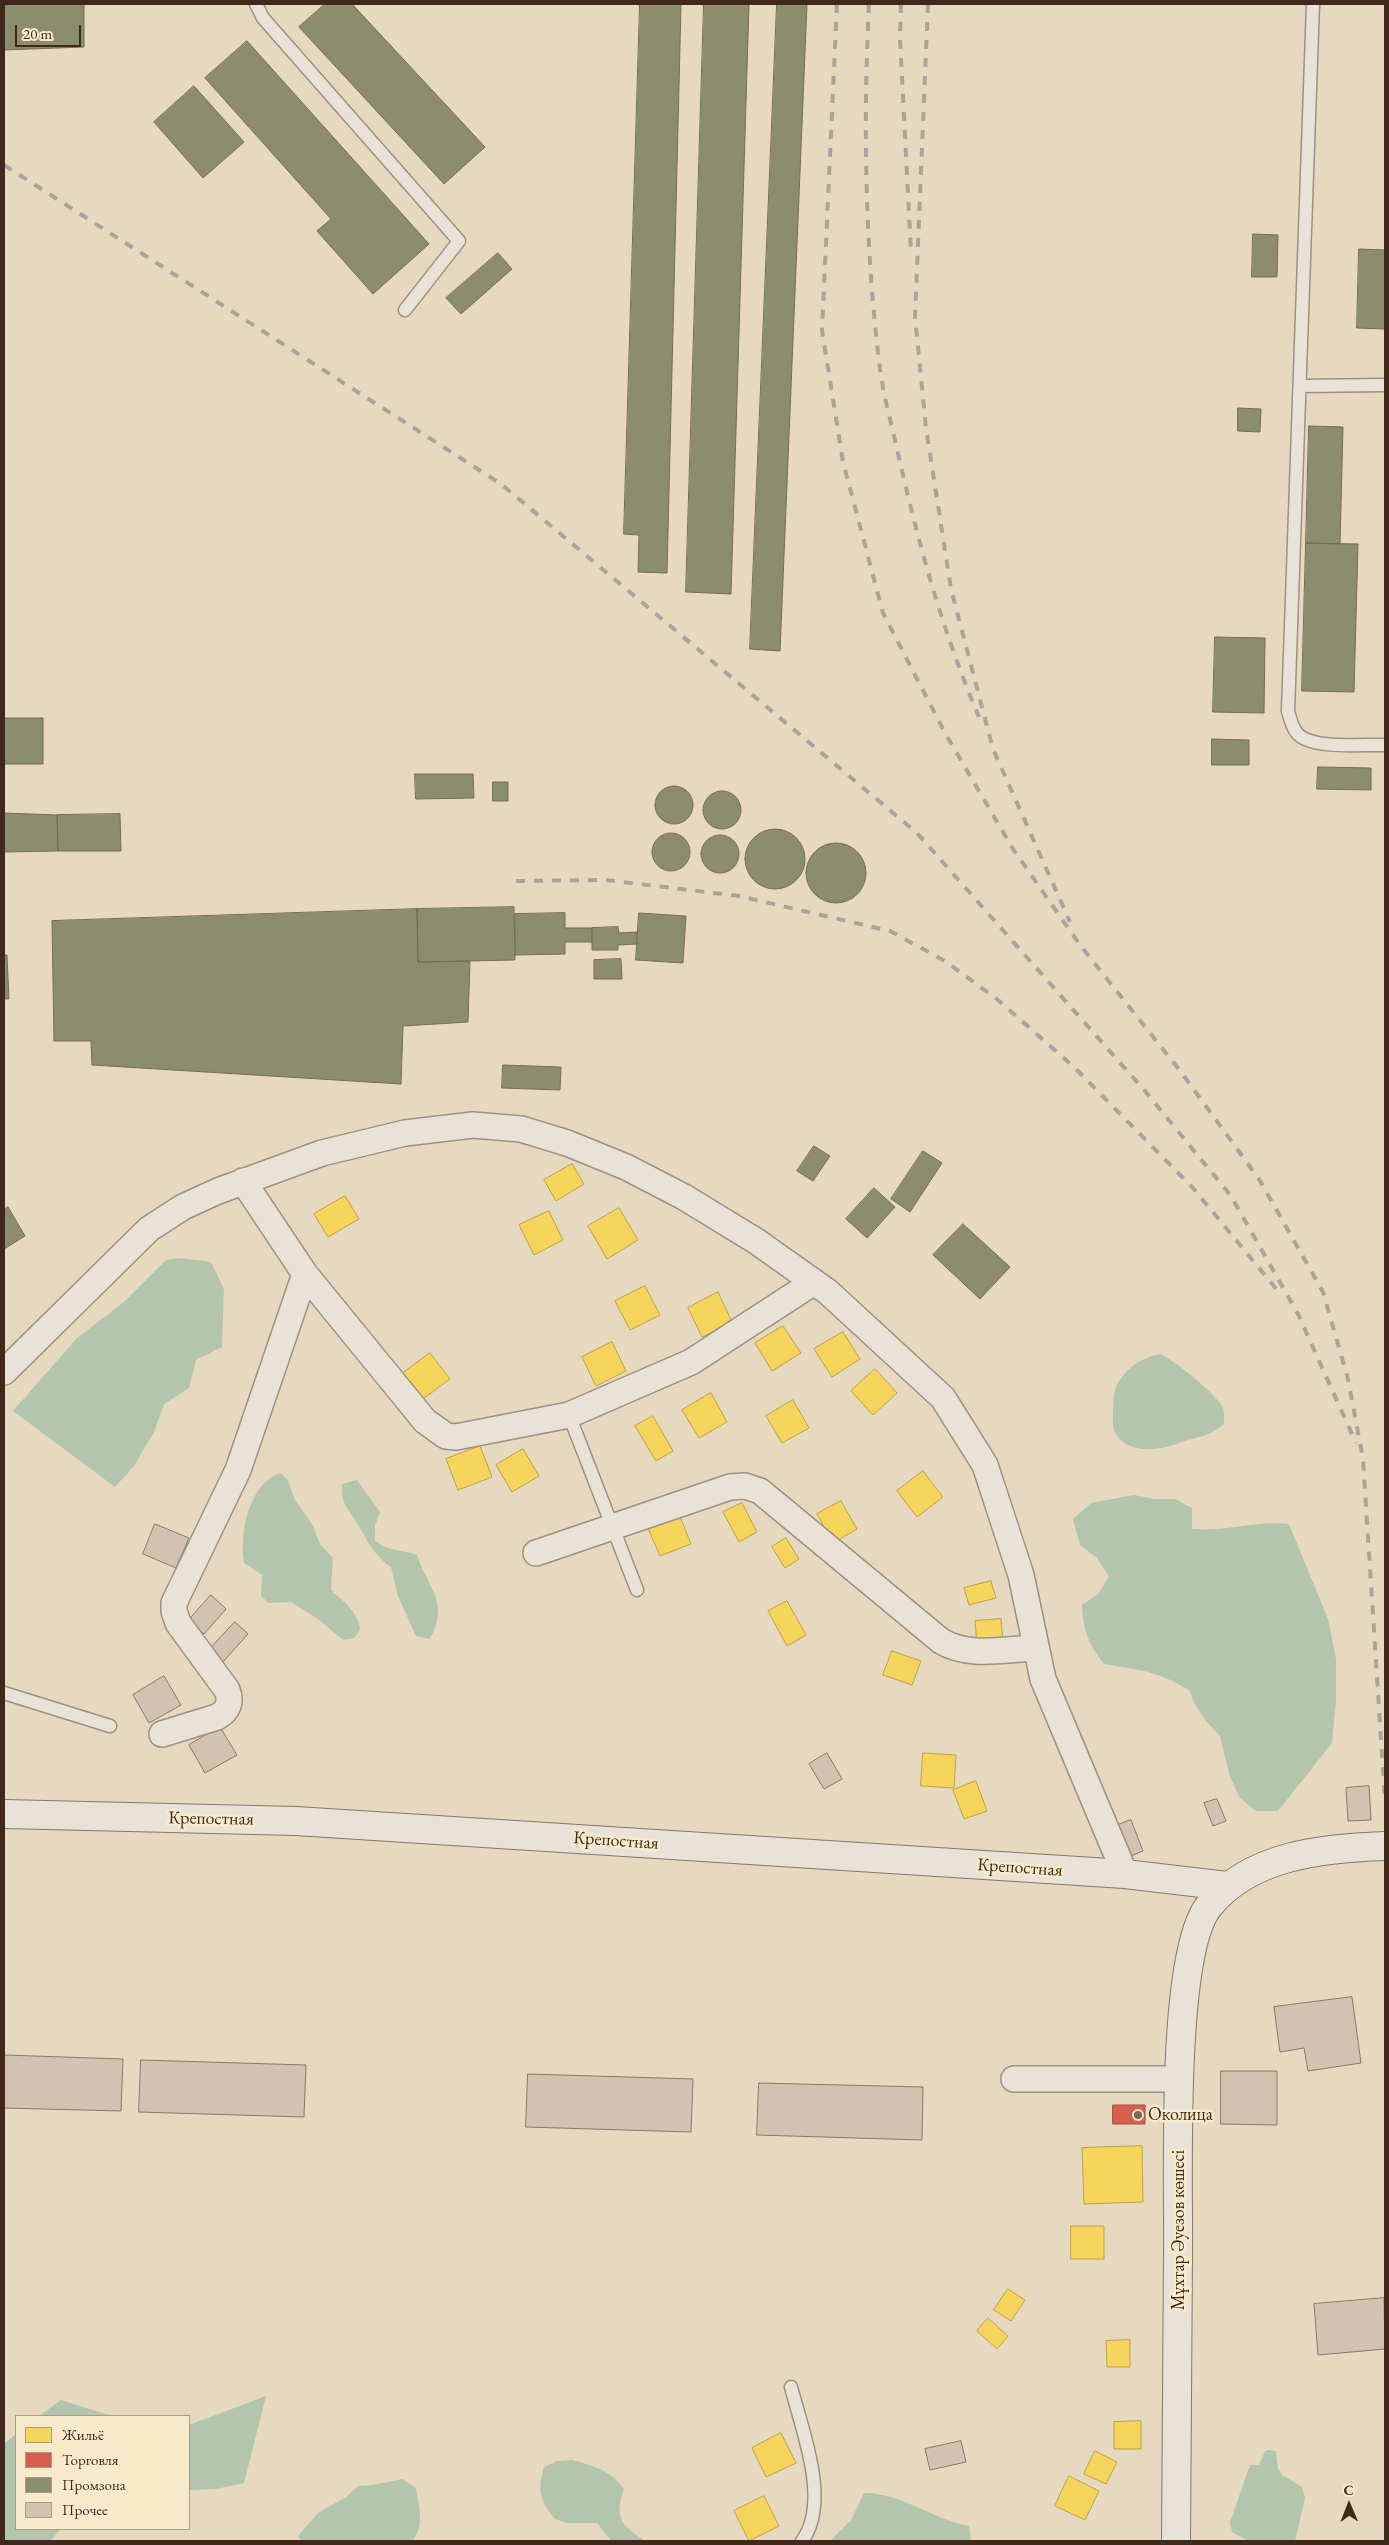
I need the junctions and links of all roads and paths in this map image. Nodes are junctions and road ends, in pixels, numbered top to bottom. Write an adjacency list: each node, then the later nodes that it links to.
1 (256, 4): 3 (lane)
2 (1313, 4): 5 (lane)
3 (405, 310)
4 (1385, 385): 5 (lane)
5 (1300, 386): 6 (lane)
6 (1385, 745)
7 (243, 1181): 8 (street); 9 (street); 10 (street)
8 (305, 1274): 11 (street); 18 (street)
9 (814, 1282): 11 (street); 15 (street)
10 (4, 1372)
11 (569, 1415): 12 (lane)
12 (613, 1528): 13 (street); 14 (lane); 15 (street)
13 (536, 1553)
14 (637, 1590)
15 (1036, 1648): 21 (street)
16 (4, 1693): 17 (lane)
17 (110, 1726)
18 (162, 1734)
19 (4, 1814): 21 (street, Крепостная)
20 (1385, 1846): 22 (street, Мұхтар Әуезов көшесі)
21 (1125, 1874): 22 (street, Крепостная)
22 (1227, 1886): 24 (street, Мұхтар Әуезов көшесі)
23 (1014, 2079): 24 (street)
24 (1180, 2079): 27 (street, Мұхтар Әуезов көшесі)
25 (791, 2387): 26 (lane)
26 (802, 2541)
27 (1176, 2541)

